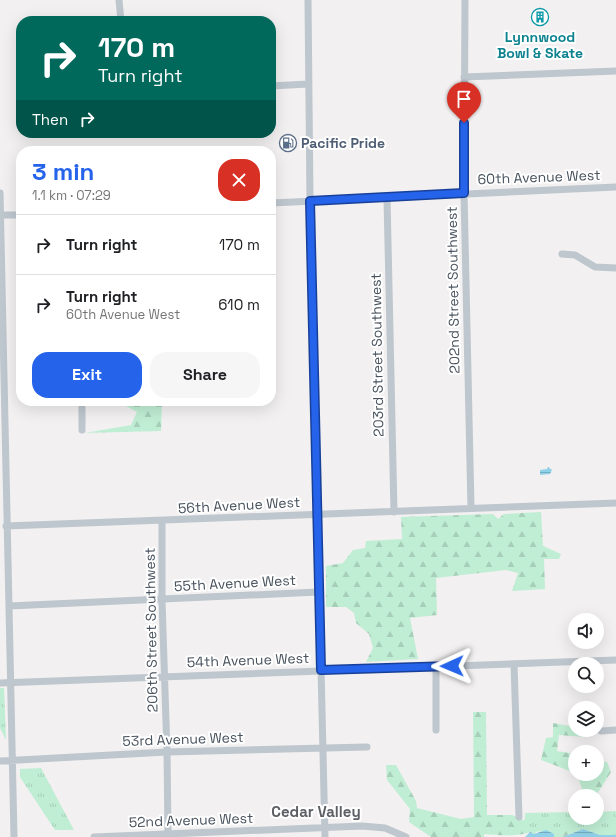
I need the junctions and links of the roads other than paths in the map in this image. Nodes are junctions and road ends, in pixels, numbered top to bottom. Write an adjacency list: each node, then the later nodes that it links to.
1 (120, 0): 4 (street)
2 (308, 0): 7 (street)
3 (465, 0): 6 (street, 202nd Street Southwest)
4 (121, 16)
5 (616, 71): 6 (street)
6 (464, 77): 11 (street, 202nd Street Southwest)
7 (308, 84): 8 (street); 13 (street)
8 (276, 86)
9 (616, 187): 11 (street, 60th Avenue West)
10 (0, 193): 16 (street)
11 (464, 193): 12 (street, 60th Avenue West); 24 (street, 202nd Street Southwest)
12 (387, 198): 13 (street, 60th Avenue West); 25 (street, 203rd Street Southwest)
13 (310, 201): 14 (street, 60th Avenue West); 26 (street)
14 (276, 203)
15 (16, 215): 16 (street)
16 (1, 216): 18 (street)
17 (562, 254): 19 (street)
18 (1, 257): 20 (street)
19 (616, 268)
20 (1, 333): 28 (street)
21 (82, 406): 22 (street)
22 (82, 430)
23 (616, 503): 24 (street, 56th Avenue West)
24 (471, 508): 25 (street, 56th Avenue West)
25 (394, 512): 26 (street, 56th Avenue West)
26 (318, 514): 27 (street, 56th Avenue West); 29 (street)
27 (162, 522): 28 (street, 56th Avenue West); 30 (street, 206th Street Southwest)
28 (6, 526): 31 (street)
29 (318, 592): 30 (street, 55th Avenue West); 35 (street)
30 (162, 600): 31 (street, 55th Avenue West); 36 (street, 206th Street Southwest)
31 (9, 606): 37 (street)
32 (616, 660): 33 (street, 54th Avenue West)
33 (514, 664): 34 (street, 54th Avenue West); 47 (street)
34 (436, 666): 35 (street, 54th Avenue West); 39 (street)
35 (321, 670): 36 (street, 54th Avenue West); 43 (street)
36 (165, 676): 37 (street, 54th Avenue West); 44 (street, 206th Street Southwest)
37 (11, 682): 38 (street, 54th Avenue West); 45 (street)
38 (0, 683)
39 (436, 730)
40 (616, 730): 41 (street)
41 (604, 731)
42 (367, 747): 43 (street, 53rd Avenue West)
43 (323, 748): 44 (street, 53rd Avenue West); 48 (street)
44 (167, 752): 45 (street, 53rd Avenue West); 49 (street, 206th Street Southwest)
45 (12, 760): 46 (street, 53rd Avenue West); 50 (street)
46 (0, 761)
47 (519, 817)
48 (325, 827): 49 (street, 52nd Avenue West); 52 (street); 53 (street, 52nd Avenue West)
49 (168, 834): 51 (street, 52nd Avenue West)
50 (14, 837)
51 (94, 837)
52 (325, 837)
53 (406, 837)

